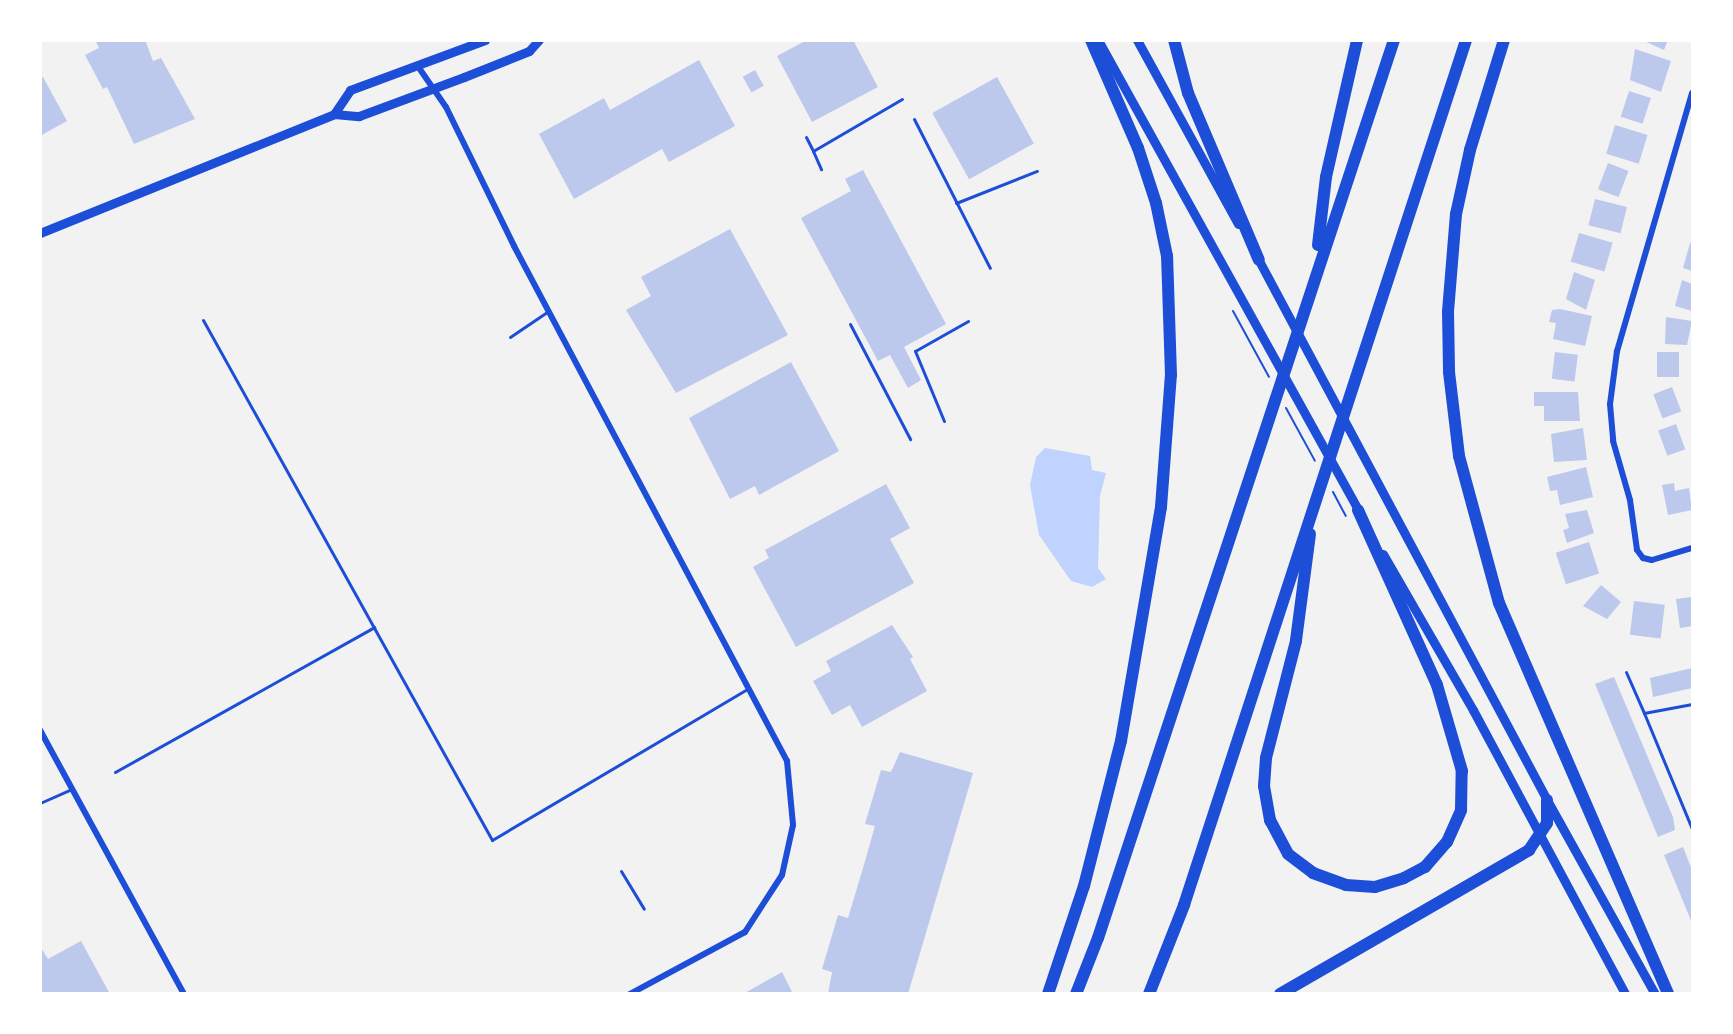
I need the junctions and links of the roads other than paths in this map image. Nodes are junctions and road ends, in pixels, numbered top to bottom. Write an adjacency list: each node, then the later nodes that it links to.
1 (485, 40): 13 (main road)
2 (539, 40): 14 (main road)
3 (920, 40): 4 (lane)
4 (927, 40)
5 (1090, 40): 55 (highway)
6 (1098, 40): 36 (main road)
7 (1137, 40): 25 (main road)
8 (1174, 40): 25 (highway)
9 (1357, 40): 27 (highway)
10 (1394, 40): 27 (highway)
11 (1466, 40): 35 (highway)
12 (1504, 40): 61 (highway)
13 (417, 65): 14 (street); 17 (main road)
14 (433, 89): 17 (main road); 28 (street)
15 (1692, 93): 37 (street)
16 (902, 99): 20 (lane)
17 (334, 114): 24 (main road)
18 (914, 119): 23 (lane)
19 (806, 137): 20 (lane)
20 (813, 151): 21 (lane)
21 (821, 169)
22 (1037, 171): 23 (lane)
23 (956, 203): 26 (lane)
24 (40, 233)
25 (1259, 260): 46 (main road)
26 (990, 268)
27 (1315, 271): 56 (highway)
28 (549, 311): 32 (lane); 40 (street)
29 (203, 320): 38 (lane)
30 (968, 321): 33 (lane)
31 (850, 324): 34 (lane)
32 (510, 337)
33 (944, 421)
34 (910, 439)
35 (1315, 500): 36 (highway); 57 (highway)
36 (1358, 510): 50 (main road)
37 (1692, 548)
38 (374, 627): 40 (lane); 44 (lane)
39 (1626, 672): 42 (lane)
40 (748, 688): 54 (street)
41 (1692, 704): 42 (lane)
42 (1644, 712): 48 (lane)
43 (40, 730): 45 (street)
44 (115, 772)
45 (73, 789): 47 (lane); 53 (street)
46 (1547, 800): 50 (highway); 60 (main road)
47 (40, 803)
48 (1690, 818): 49 (lane)
49 (1692, 829)
50 (1539, 836): 58 (highway); 59 (main road)
51 (621, 871): 52 (lane)
52 (644, 909)
53 (184, 993)
54 (630, 993)
55 (1048, 993)
56 (1076, 993)
57 (1149, 993)
58 (1280, 993)
59 (1624, 993)
60 (1655, 993)
61 (1668, 993)

